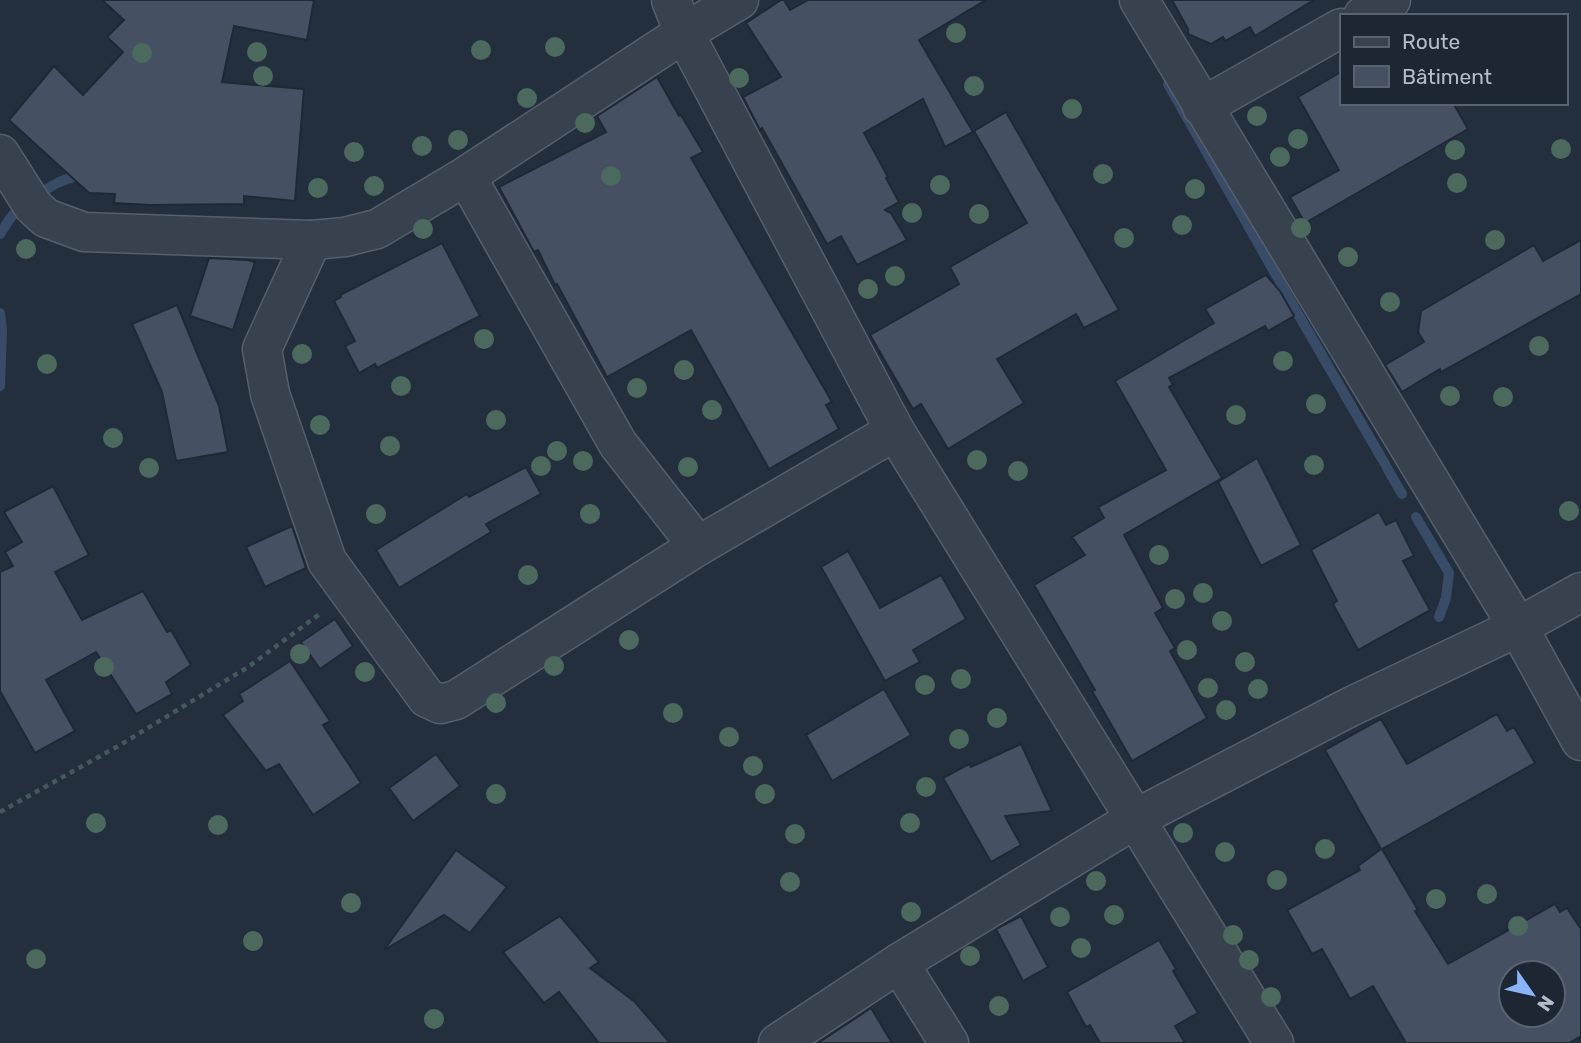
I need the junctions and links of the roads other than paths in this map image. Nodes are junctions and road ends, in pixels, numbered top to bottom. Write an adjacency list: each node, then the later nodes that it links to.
1 (739, 0): 5 (street)
2 (1139, 0): 7 (street)
3 (1391, 0): 4 (street)
4 (1366, 14)
5 (677, 17): 9 (street); 11 (street)
6 (1340, 29): 7 (street)
7 (1202, 107): 14 (street)
8 (0, 154): 10 (street)
9 (466, 176): 10 (street); 12 (street)
10 (312, 240): 12 (street)
11 (895, 430): 12 (street); 16 (street)
12 (698, 546)
13 (1581, 592): 14 (street)
14 (1518, 627): 15 (street); 16 (street)
15 (1581, 741)
16 (1135, 819): 17 (street); 20 (street)
17 (899, 963): 18 (street); 19 (street)
18 (778, 1043)
19 (949, 1043)
20 (1275, 1043)

